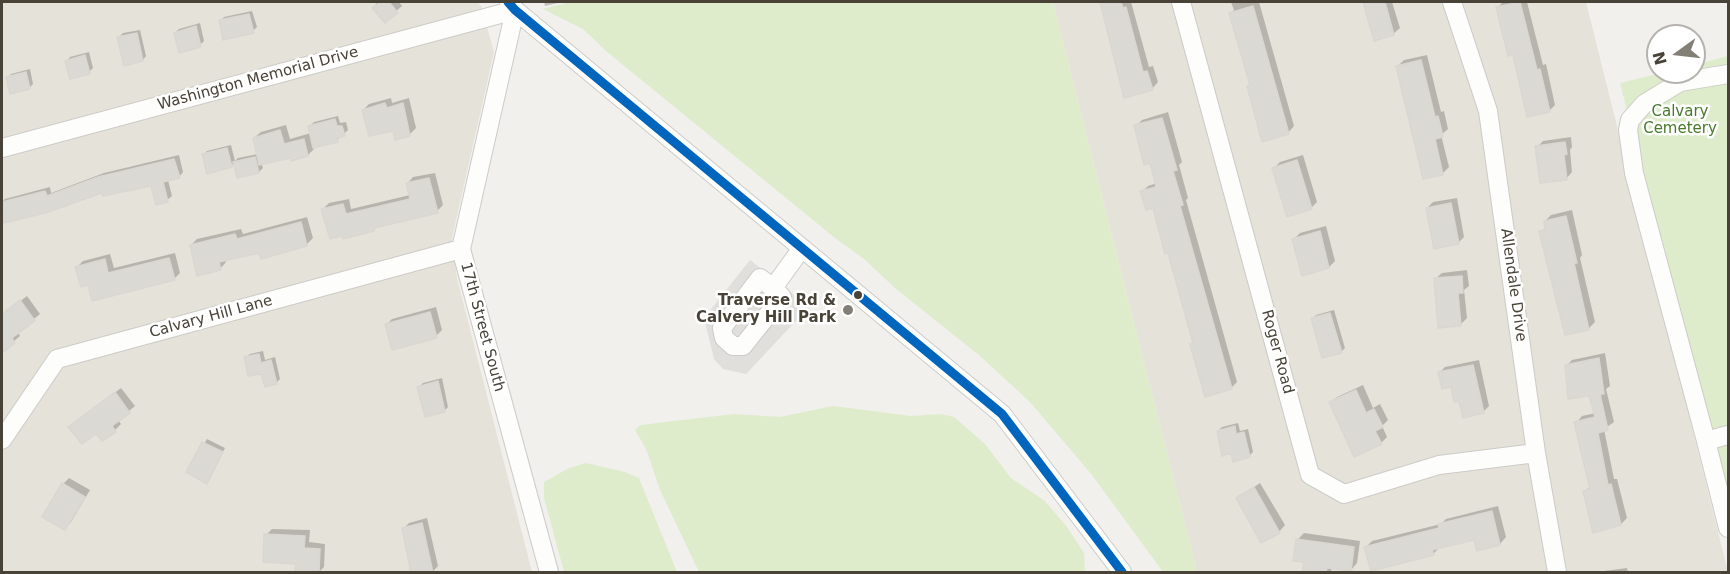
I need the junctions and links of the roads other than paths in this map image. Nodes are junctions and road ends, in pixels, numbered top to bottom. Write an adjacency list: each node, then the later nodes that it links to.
1 (1181, 2): 12 (street, Roger Road)
2 (1452, 2): 12 (street, Allendale Drive)
3 (512, 6): 5 (street, Washington Memorial Drive); 6 (street); 7 (street, 17th Street South)
4 (1728, 74): 11 (street)
5 (2, 148)
6 (802, 248): 8 (street); 15 (street)
7 (461, 249): 10 (street, Calvary Hill Lane); 14 (street, 17th Street South)
8 (772, 288)
9 (1728, 435): 11 (street)
10 (2, 440)
11 (1706, 441): 13 (street)
12 (1536, 453): 16 (street, Allendale Drive)
13 (1728, 528)
14 (549, 573)
15 (1122, 573)
16 (1557, 573)

